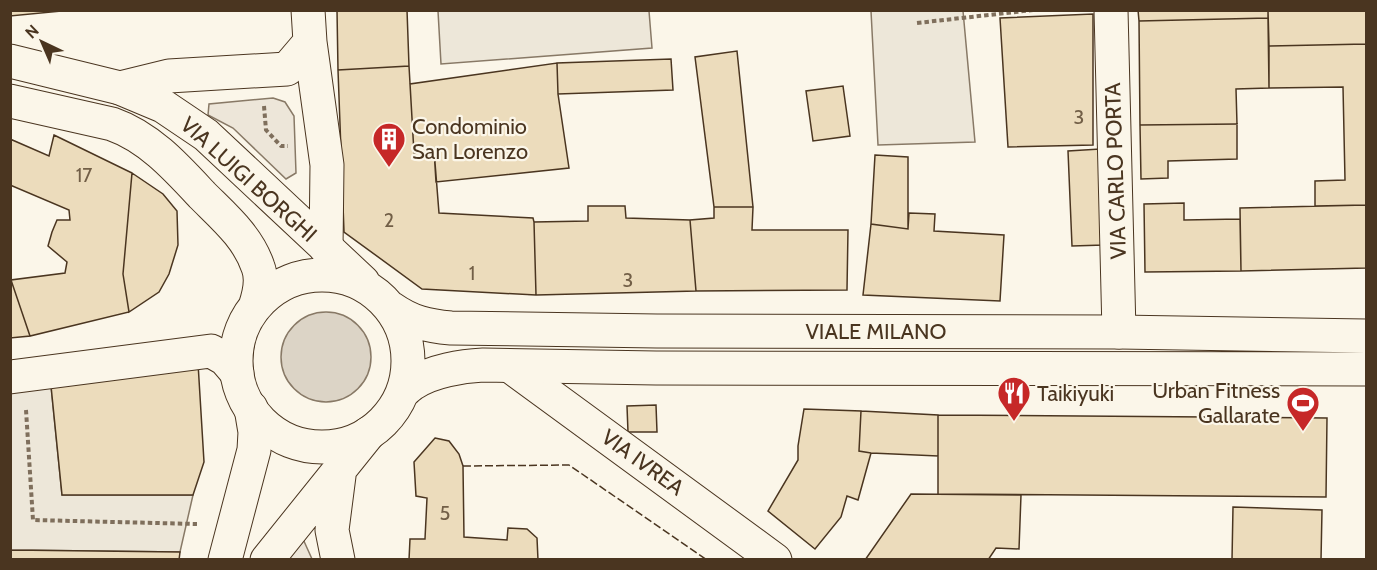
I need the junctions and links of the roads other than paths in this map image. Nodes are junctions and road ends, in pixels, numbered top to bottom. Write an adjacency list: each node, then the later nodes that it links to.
1 (1111, 10): 9 (street, VIA CARLO PORTA)
2 (309, 26): 4 (street); 6 (street)
3 (10, 61): 4 (street, VIA LUIGI BORGHI)
4 (120, 88): 6 (street, VIA LUIGI BORGHI)
5 (10, 101): 8 (street, VIA LUIGI BORGHI)
6 (326, 248): 7 (street, VIA LUIGI BORGHI)
7 (381, 299): 8 (street); 9 (street, VIALE MILANO); 15 (street)
8 (255, 308): 13 (street)
9 (1119, 332): 10 (street, VIALE MILANO)
10 (1366, 336)
11 (510, 366): 12 (street, VIALE MILANO); 15 (street, VIALE MILANO); 22 (street, VIA IVREA)
12 (1366, 369)
13 (237, 373): 14 (street); 16 (street)
14 (17, 376)
15 (403, 392): 17 (street)
16 (251, 408): 17 (street); 19 (street)
17 (369, 434): 18 (street)
18 (340, 468): 20 (street); 21 (street)
19 (225, 560)
20 (267, 560)
21 (338, 560)
22 (775, 560)

